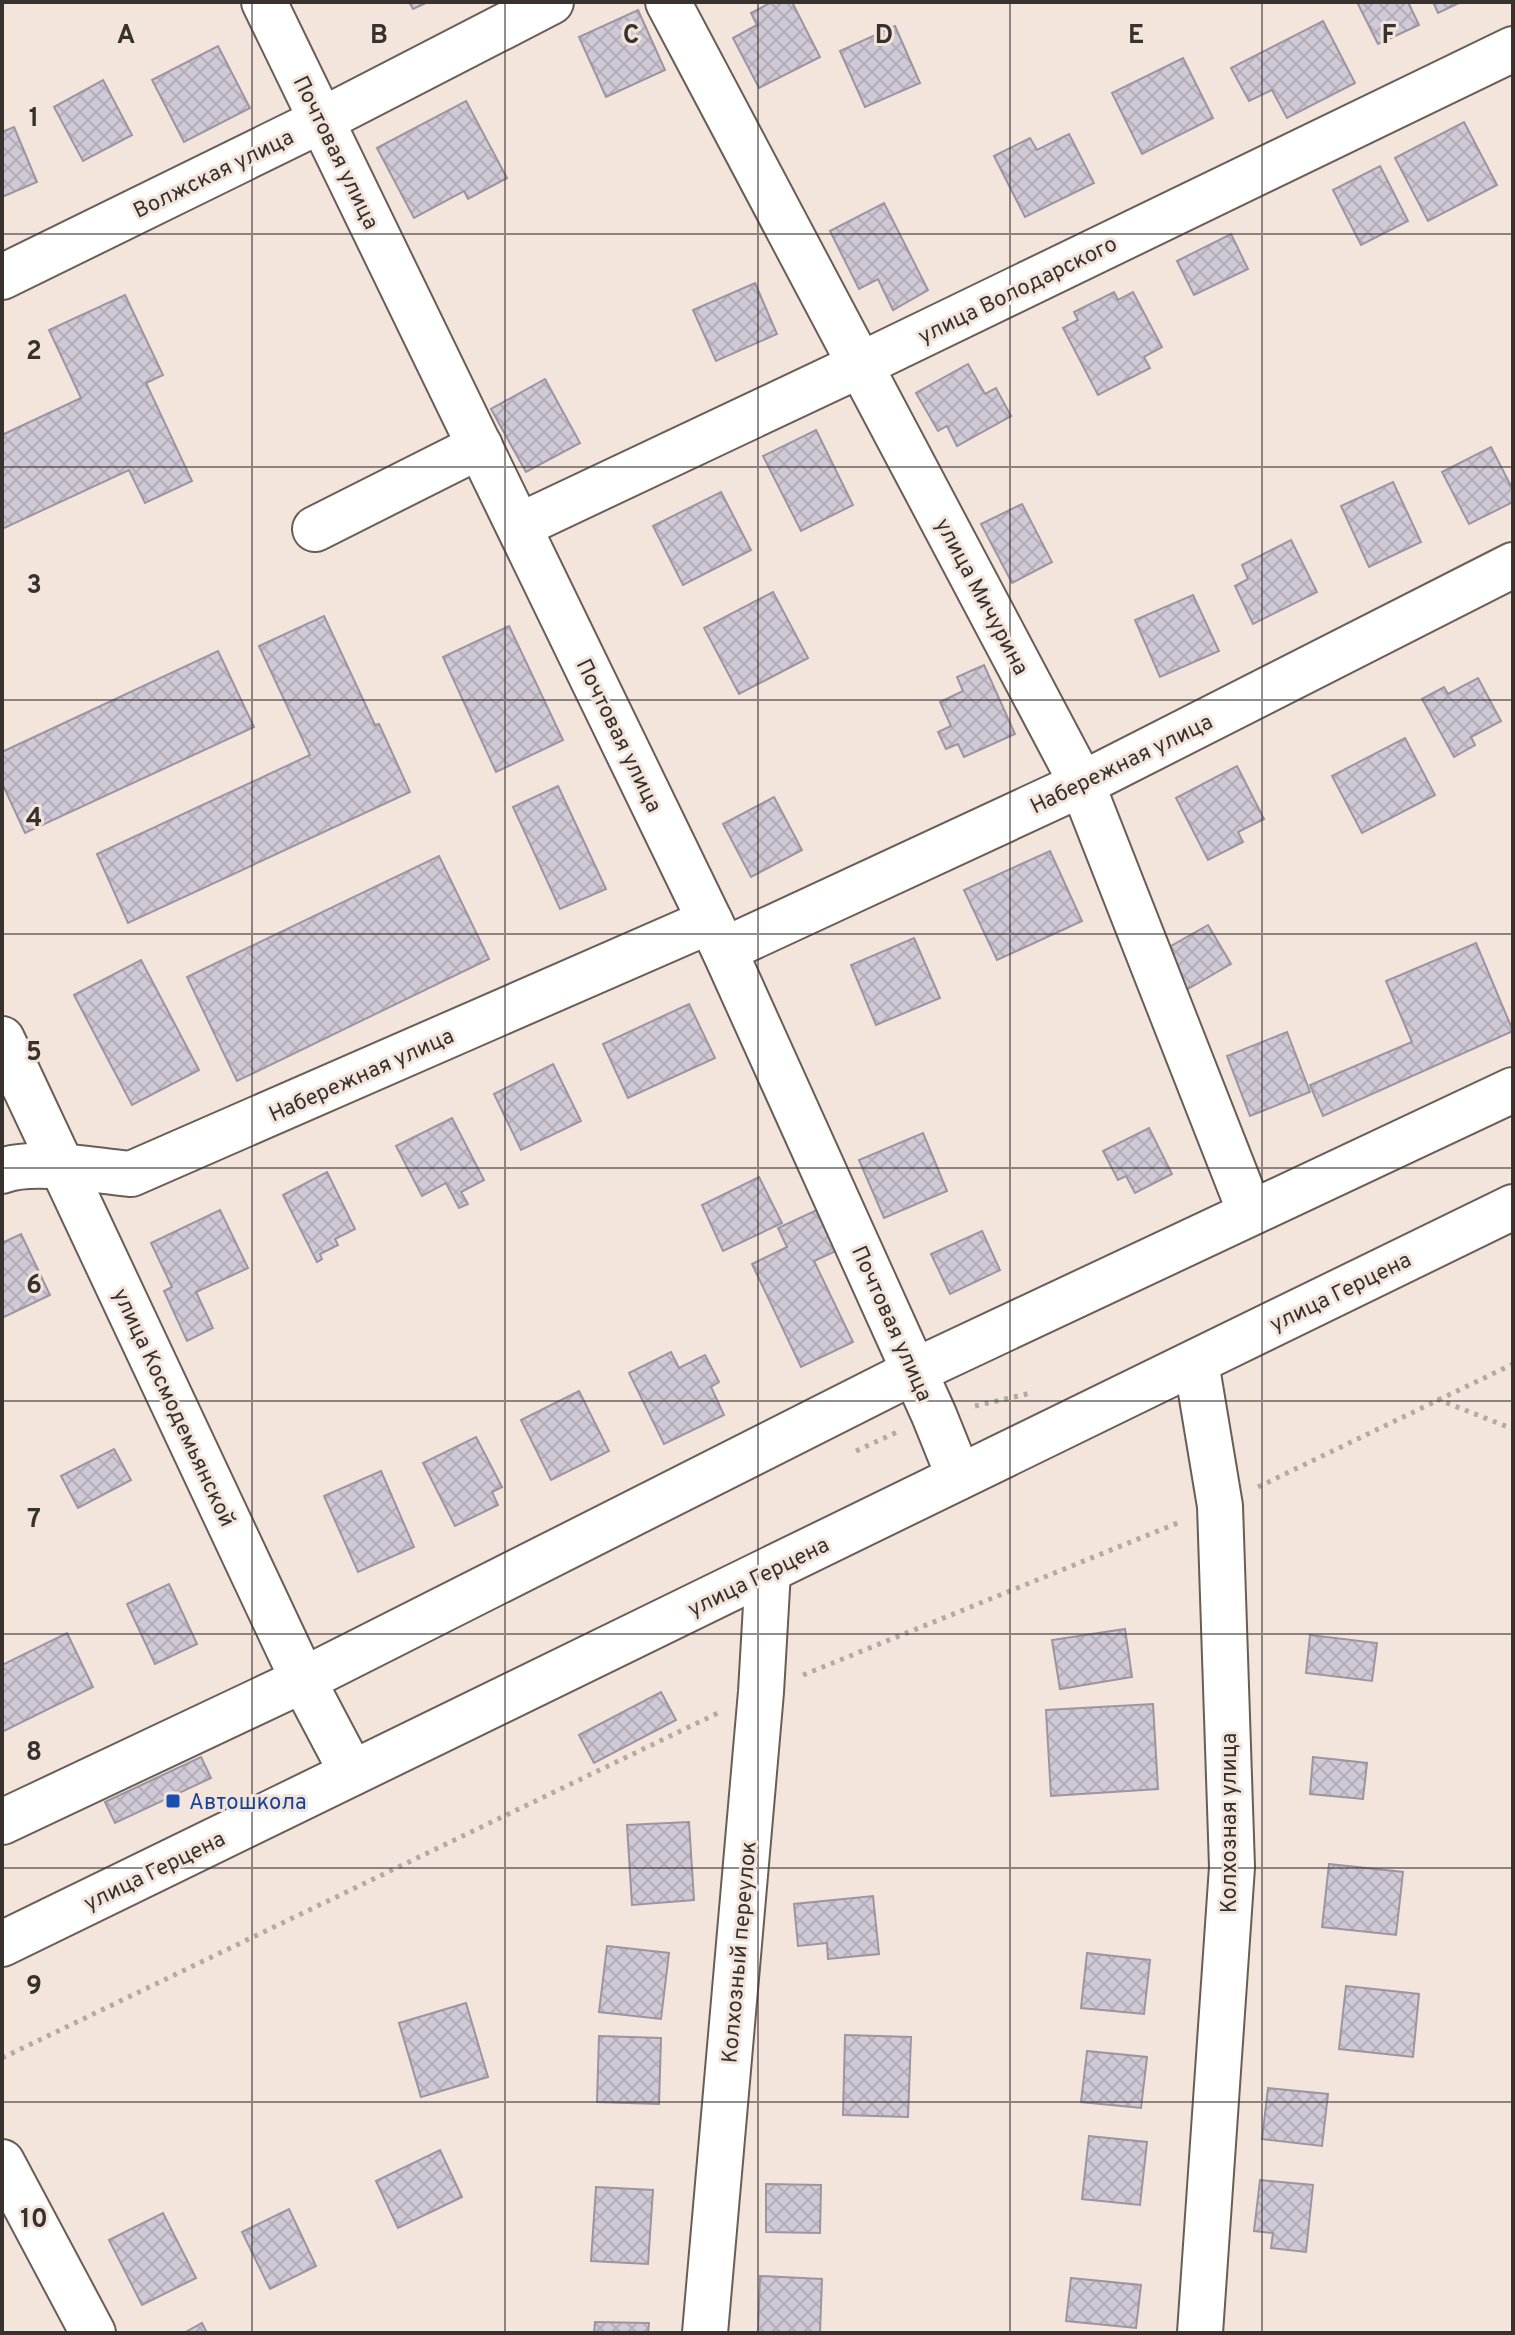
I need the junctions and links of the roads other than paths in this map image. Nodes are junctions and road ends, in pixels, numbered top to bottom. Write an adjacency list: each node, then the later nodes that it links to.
1 (264, 2): 5 (street, Почтовая улица)
2 (551, 2): 5 (street, Волжская улица)
3 (668, 2): 7 (street, улица Мичурина)
4 (1513, 49): 7 (street, улица Володарского)
5 (322, 120): 6 (street, Волжская улица); 8 (street, Почтовая улица)
6 (2, 277)
7 (860, 365): 9 (street, улица Володарского); 12 (street, улица Мичурина)
8 (480, 446): 9 (street, Почтовая улица); 10 (street)
9 (519, 526): 13 (street, Почтовая улица)
10 (315, 529)
11 (1513, 565): 12 (street, Набережная улица)
12 (1082, 784): 13 (street, Набережная улица); 19 (street, улица Мичурина)
13 (717, 936): 16 (street, Набережная улица); 21 (street, Почтовая улица)
14 (2, 1039): 16 (street, улица Космодемьянской)
15 (1513, 1090): 19 (street)
16 (63, 1167): 17 (street, Набережная улица); 24 (street, улица Космодемьянской)
17 (2, 1171)
18 (1513, 1207): 20 (street, улица Герцена)
19 (1250, 1212): 21 (street)
20 (1196, 1362): 22 (street, улица Герцена); 31 (street, Колхозная улица)
21 (915, 1371): 22 (street, Почтовая улица); 24 (street)
22 (959, 1477): 23 (street, улица Герцена)
23 (768, 1571): 25 (street, улица Герцена); 30 (street, Колхозный переулок)
24 (303, 1680): 25 (street, улица Космодемьянской); 26 (street)
25 (352, 1773): 27 (street, улица Герцена)
26 (2, 1822)
27 (2, 1944)
28 (2, 2162): 29 (street)
29 (93, 2333)
30 (705, 2333)
31 (1200, 2333)

